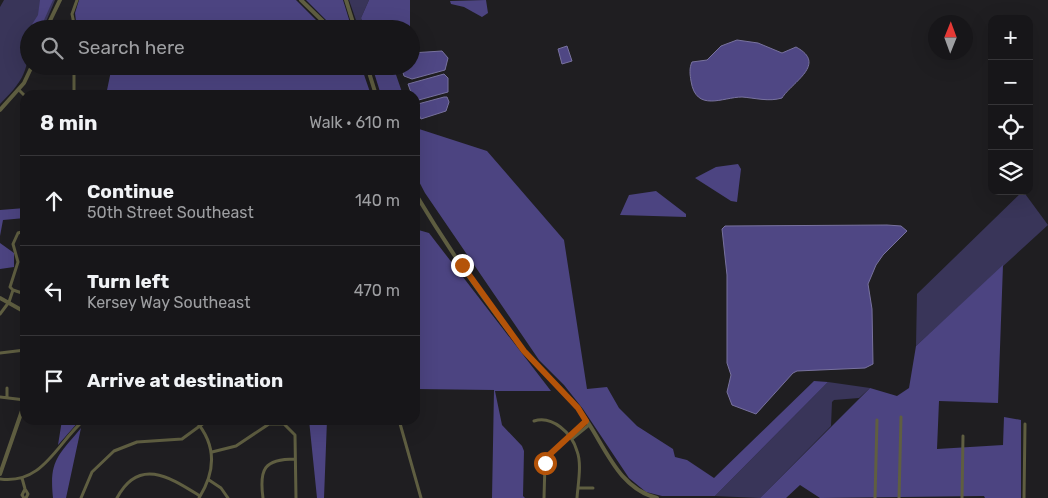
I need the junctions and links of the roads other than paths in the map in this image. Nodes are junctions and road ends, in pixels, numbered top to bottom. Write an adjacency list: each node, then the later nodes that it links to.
1 (60, 0): 5 (street)
2 (77, 0): 6 (street)
3 (301, 0): 7 (street)
4 (346, 0): 8 (street)
5 (50, 20)
6 (73, 20)
7 (322, 20)
8 (352, 20)
9 (27, 75): 12 (street)
10 (74, 75): 13 (street)
11 (370, 75): 14 (street)
12 (19, 90): 15 (street)
13 (74, 90)
14 (374, 90)
15 (0, 110)
16 (420, 201): 34 (street)
17 (20, 232): 18 (street)
18 (12, 290): 19 (street); 21 (street)
19 (20, 292)
20 (0, 298): 21 (street)
21 (9, 302): 22 (street); 23 (street)
22 (20, 309)
23 (0, 314)
24 (20, 351): 25 (street)
25 (0, 353)
26 (7, 388): 28 (street)
27 (0, 397): 28 (street)
28 (7, 397): 29 (street)
29 (20, 400)
30 (20, 416): 46 (street)
31 (901, 416): 64 (street)
32 (877, 420): 63 (street)
33 (534, 421): 43 (street)
34 (586, 421): 40 (street); 43 (street)
35 (1025, 424): 66 (street)
36 (78, 425): 47 (street)
37 (264, 425): 44 (street)
38 (282, 425): 45 (street)
39 (399, 425): 59 (street)
40 (589, 425): 43 (street); 62 (street)
41 (200, 426): 44 (street); 54 (street)
42 (963, 436): 65 (street)
43 (569, 437): 50 (street); 60 (street)
44 (212, 452): 49 (street)
45 (295, 459): 57 (street); 58 (street)
46 (0, 474)
47 (22, 478): 48 (street); 53 (street)
48 (0, 479)
49 (209, 480): 52 (street); 56 (street)
50 (578, 488): 51 (street); 61 (street)
51 (593, 488)
52 (199, 497): 55 (street)
53 (25, 498)
54 (81, 498)
55 (117, 498)
56 (228, 498)
57 (263, 498)
58 (296, 498)
59 (421, 498)
60 (544, 498)
61 (577, 498)
62 (657, 498)
63 (875, 498)
64 (899, 498)
65 (962, 498)
66 (1024, 498)

